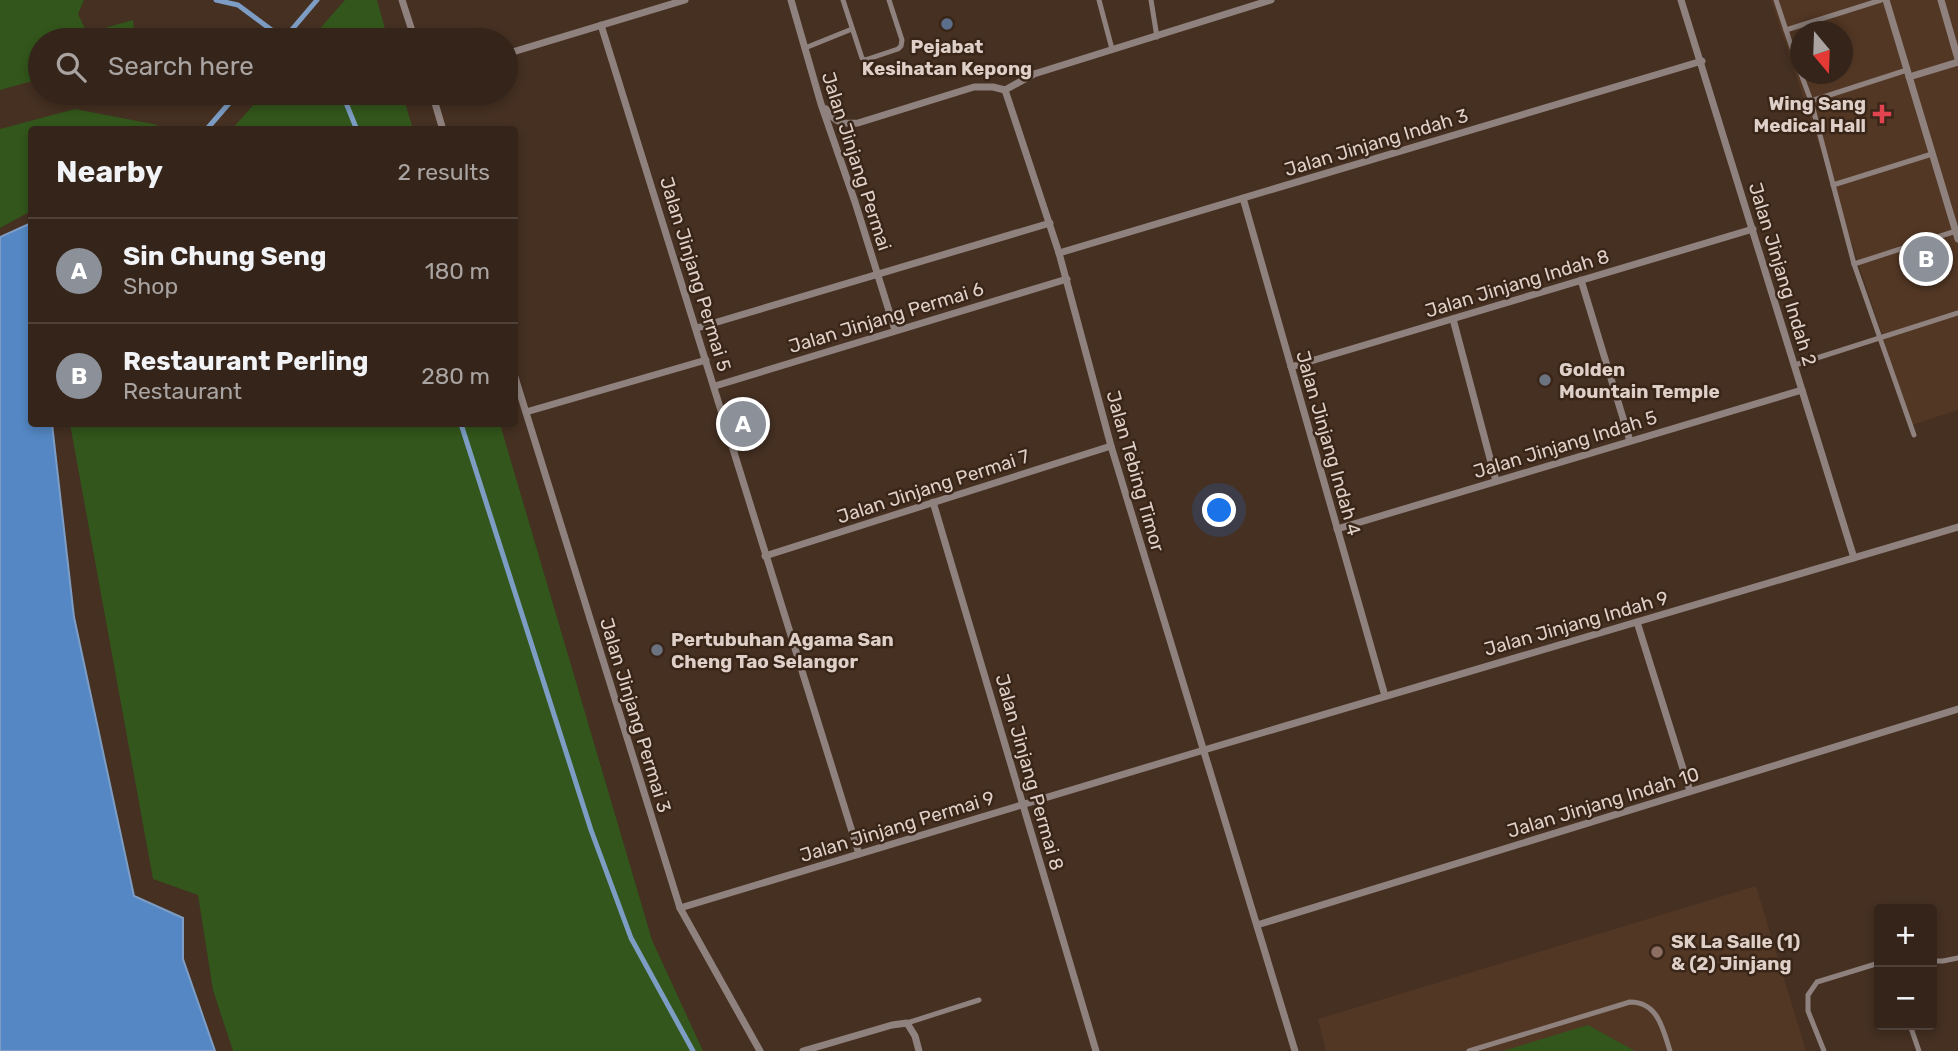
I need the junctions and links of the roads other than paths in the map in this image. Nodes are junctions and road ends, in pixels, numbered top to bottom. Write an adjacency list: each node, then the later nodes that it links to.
1 (402, 0): 14 (street)
2 (685, 0): 13 (street)
3 (791, 0): 19 (street, Jalan Jinjang Permai)
4 (843, 0): 15 (lane)
5 (889, 0): 15 (lane)
6 (1098, 0): 20 (lane)
7 (1151, 0): 17 (lane)
8 (1271, 0): 17 (street)
9 (1681, 0): 22 (street, Jalan Jinjang Indah 2)
10 (1776, 0): 16 (lane)
11 (1884, 0): 16 (lane); 24 (street)
12 (1941, 0): 23 (street)
13 (601, 25): 21 (street); 44 (street, Jalan Jinjang Permai 5)
14 (411, 28)
15 (852, 29): 19 (lane)
16 (1786, 30): 18 (lane)
17 (1157, 37): 20 (street)
18 (1790, 41)
19 (805, 48): 28 (street, Jalan Jinjang Permai)
20 (1112, 49): 26 (street)
21 (518, 50)
22 (1702, 61): 33 (street, Jalan Jinjang Indah 3); 35 (street, Jalan Jinjang Indah 2)
23 (1958, 61): 24 (street)
24 (1908, 74): 27 (lane); 31 (street)
25 (1805, 84): 27 (lane)
26 (1005, 90): 28 (street); 34 (street, Jalan Tebing Timor)
27 (1811, 101): 32 (lane)
28 (821, 104): 39 (street, Jalan Jinjang Permai)
29 (436, 105): 30 (street)
30 (442, 126)
31 (1932, 154): 32 (lane); 36 (street)
32 (1833, 185): 38 (lane)
33 (1243, 198): 37 (street, Jalan Jinjang Indah 3); 49 (street, Jalan Jinjang Indah 4)
34 (1050, 223): 37 (street, Jalan Tebing Timor); 39 (street)
35 (1753, 229): 41 (street, Jalan Jinjang Indah 8); 48 (street, Jalan Jinjang Indah 2)
36 (1957, 235): 38 (lane)
37 (1059, 253): 40 (street, Jalan Tebing Timor)
38 (1854, 264): 46 (lane)
39 (877, 275): 44 (street); 45 (street, Jalan Jinjang Permai)
40 (1067, 279): 45 (street, Jalan Jinjang Permai 6); 56 (street, Jalan Tebing Timor)
41 (1581, 280): 43 (street, Jalan Jinjang Indah 8); 55 (street)
42 (1958, 313): 46 (lane)
43 (1453, 319): 49 (street, Jalan Jinjang Indah 8); 57 (street)
44 (697, 328): 47 (street, Jalan Jinjang Permai 5)
45 (895, 330): 50 (street, Jalan Jinjang Permai 6)
46 (1881, 338): 48 (lane); 54 (lane)
47 (706, 360): 50 (street, Jalan Jinjang Permai 5); 53 (street)
48 (1795, 365): 52 (street, Jalan Jinjang Indah 2)
49 (1291, 367): 60 (street, Jalan Jinjang Indah 4)
50 (715, 386): 61 (street, Jalan Jinjang Permai 5)
51 (518, 387): 53 (street, Jalan Jinjang Permai 3)
52 (1802, 390): 55 (street, Jalan Jinjang Indah 5); 62 (street, Jalan Jinjang Indah 2)
53 (526, 412): 70 (street, Jalan Jinjang Permai 3)
54 (1914, 435)
55 (1630, 442): 57 (street, Jalan Jinjang Indah 5)
56 (1111, 446): 58 (street, Jalan Jinjang Permai 7); 66 (street, Jalan Tebing Timor)
57 (1496, 481): 60 (street, Jalan Jinjang Indah 5)
58 (933, 502): 61 (street, Jalan Jinjang Permai 7); 68 (street, Jalan Jinjang Permai 8)
59 (1958, 527): 62 (street, Jalan Jinjang Indah 9)
60 (1337, 529): 64 (street, Jalan Jinjang Indah 4)
61 (765, 556): 69 (street, Jalan Jinjang Permai 5)
62 (1854, 558): 63 (street, Jalan Jinjang Indah 9)
63 (1637, 622): 64 (street, Jalan Jinjang Indah 9); 67 (street)
64 (1385, 696): 66 (street, Jalan Jinjang Indah 9)
65 (1958, 709): 67 (street, Jalan Jinjang Indah 10)
66 (1204, 750): 68 (street, Jalan Jinjang Permai 9); 71 (street, Jalan Tebing Timor)
67 (1690, 792): 71 (street, Jalan Jinjang Indah 10)
68 (1023, 805): 69 (street, Jalan Jinjang Permai 9); 81 (street, Jalan Jinjang Permai 8)
69 (859, 854): 70 (street, Jalan Jinjang Permai 9)
70 (680, 908): 78 (street, Jalan Jinjang Permai 3)
71 (1257, 925): 82 (street, Jalan Tebing Timor)
72 (1958, 958): 73 (lane)
73 (1937, 961)
74 (1874, 965): 85 (lane)
75 (979, 1000): 76 (lane)
76 (907, 1023): 79 (street); 80 (street)
77 (1912, 1030): 86 (lane)
78 (760, 1051)
79 (803, 1051)
80 (919, 1051)
81 (1096, 1051)
82 (1295, 1051)
83 (1469, 1051): 84 (lane)
84 (1670, 1051)
85 (1824, 1051)
86 (1919, 1051)

